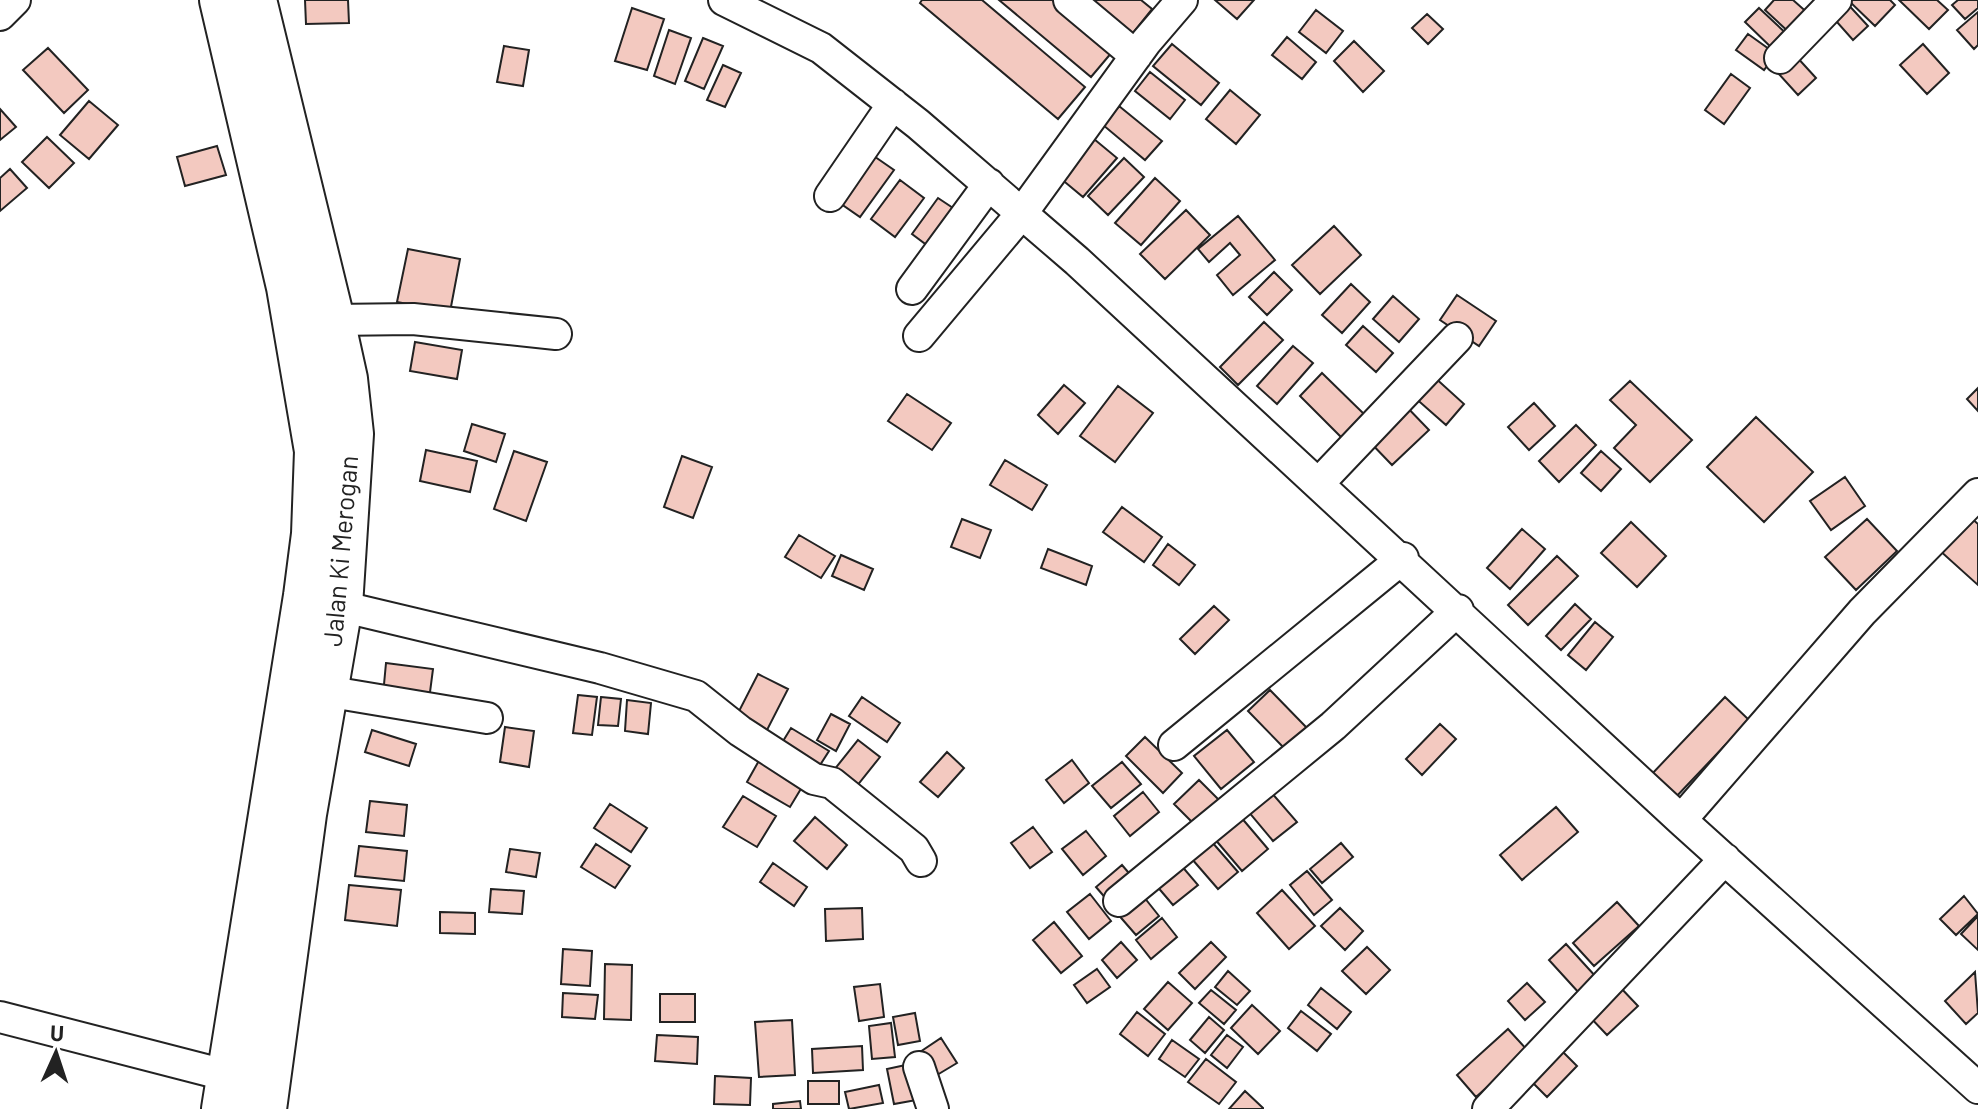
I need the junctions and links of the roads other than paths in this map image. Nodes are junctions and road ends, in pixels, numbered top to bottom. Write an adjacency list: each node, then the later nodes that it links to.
1 (15, 0): 8 (street)
2 (222, 0): 35 (highway, Jalan Ki Merogan)
3 (254, 0): 16 (highway, Jalan Ki Merogan)
4 (724, 0): 11 (street)
5 (1069, 0): 9 (street)
6 (1182, 0): 9 (street)
7 (1836, 0): 10 (street)
8 (0, 15)
9 (1136, 56): 14 (street)
10 (1780, 58)
11 (893, 104): 12 (street); 13 (street)
12 (989, 184): 14 (street); 15 (street)
13 (830, 196)
14 (1022, 213): 18 (street); 20 (street)
15 (912, 289)
16 (332, 320): 17 (street); 23 (highway, Jalan Ki Merogan)
17 (556, 334)
18 (919, 336)
19 (1457, 338): 20 (street)
20 (1323, 487): 22 (street)
21 (1978, 494): 28 (street)
22 (1403, 558): 24 (street); 27 (street)
23 (340, 606): 25 (highway, Jalan Ki Merogan); 30 (street)
24 (1458, 610): 28 (street); 31 (street)
25 (325, 691): 26 (street); 36 (highway, Jalan Ki Merogan)
26 (487, 718)
27 (1174, 745)
28 (1681, 820): 29 (street)
29 (1725, 859): 34 (street); 38 (street)
30 (921, 861)
31 (1119, 901)
32 (0, 1017): 35 (street)
33 (919, 1067): 37 (street)
34 (1978, 1088)
35 (227, 1092)
36 (264, 1109)
37 (933, 1109)
38 (1488, 1109)

